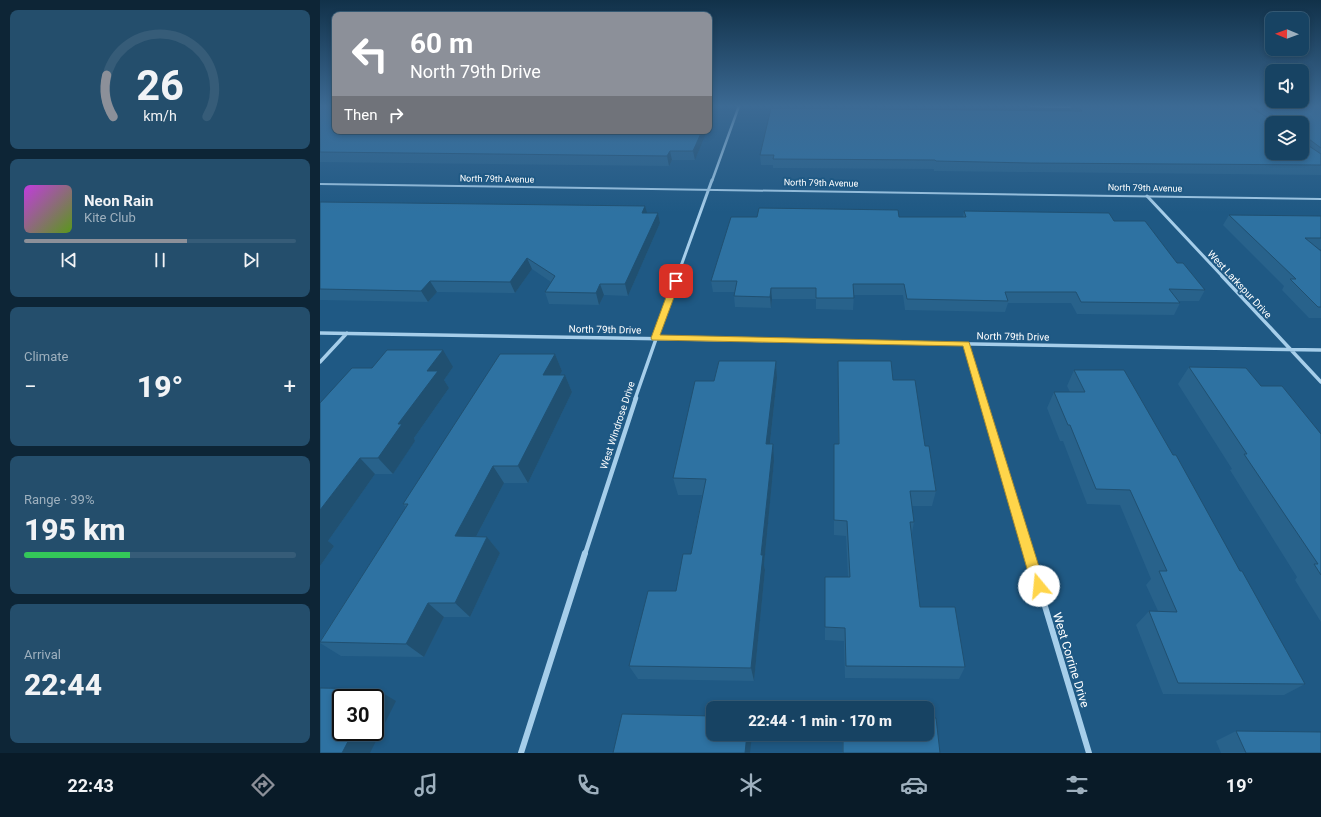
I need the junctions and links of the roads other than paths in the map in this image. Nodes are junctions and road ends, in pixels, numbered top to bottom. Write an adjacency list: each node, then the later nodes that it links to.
1 (726, 141): 3 (street, West Windrose Drive)
2 (320, 184): 3 (street, North 79th Avenue)
3 (708, 190): 4 (street, North 79th Avenue); 8 (street, West Windrose Drive)
4 (1147, 196): 5 (street, North 79th Avenue); 10 (street, West Larkspur Drive)
5 (1321, 199)
6 (320, 333): 7 (street, North 79th Drive)
7 (347, 334): 8 (street, North 79th Drive); 12 (street)
8 (655, 338): 9 (street, North 79th Drive); 14 (street, West Windrose Drive)
9 (966, 344): 10 (street, North 79th Drive); 15 (street, West Corrine Drive)
10 (1291, 350): 11 (street, North 79th Drive); 13 (street, West Larkspur Drive)
11 (1321, 350)
12 (320, 362)
13 (1321, 382)
14 (521, 753)
15 (1089, 753)

